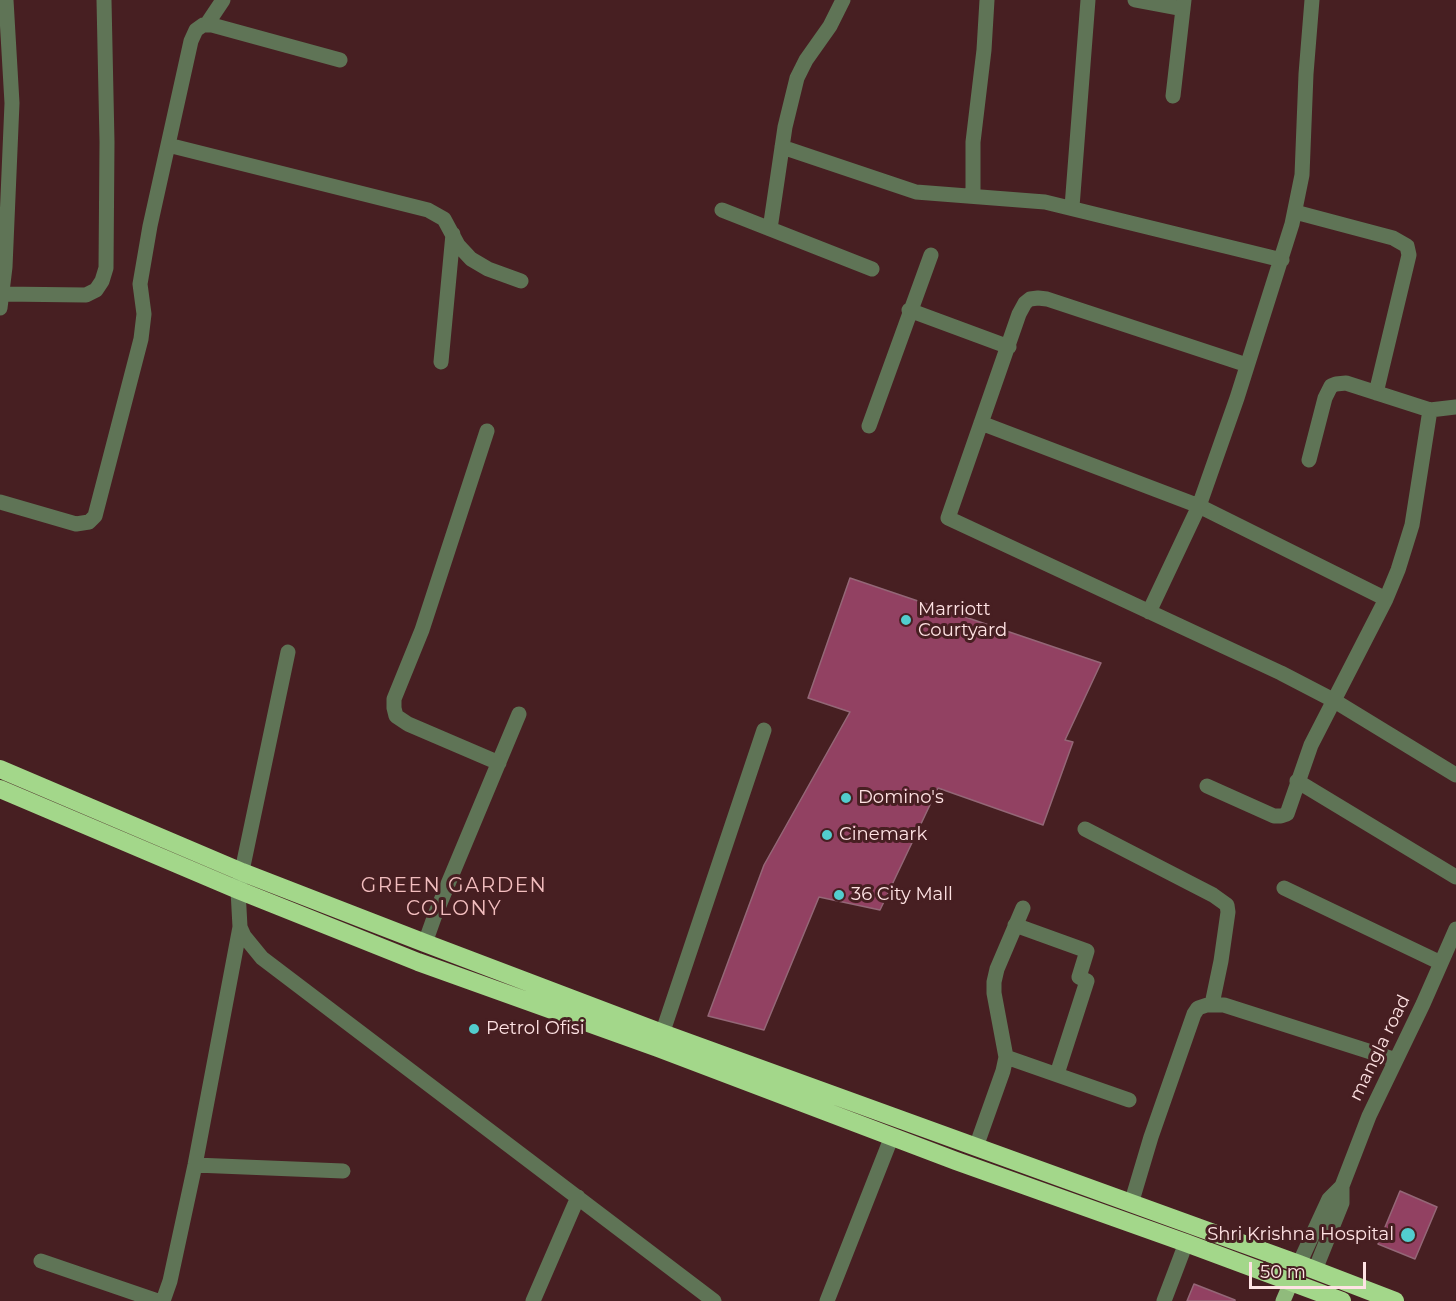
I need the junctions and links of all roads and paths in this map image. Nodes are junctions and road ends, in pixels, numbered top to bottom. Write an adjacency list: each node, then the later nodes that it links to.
1 (6, 0): 11 (street)
2 (104, 0): 26 (street)
3 (223, 0): 10 (street)
4 (843, 0): 15 (street)
5 (987, 0): 16 (street)
6 (1088, 0): 17 (street)
7 (1135, 0): 9 (street)
8 (1312, 0): 19 (street)
9 (1183, 4): 13 (street)
10 (207, 24): 12 (street); 14 (street)
11 (3, 25): 26 (street)
12 (340, 60)
13 (1173, 96)
14 (168, 145): 21 (street); 38 (street)
15 (782, 147): 16 (street); 20 (street)
16 (973, 196): 17 (street)
17 (1072, 207): 23 (street)
18 (722, 210): 20 (street)
19 (1295, 212): 23 (street); 31 (street)
20 (770, 229): 24 (street)
21 (453, 234): 25 (street); 29 (street)
22 (931, 255): 27 (street)
23 (1282, 260): 30 (street)
24 (872, 269)
25 (521, 281)
26 (1, 301)
27 (909, 310): 28 (street); 35 (street)
28 (1009, 347): 30 (street); 34 (street)
29 (441, 362)
30 (1247, 365): 39 (street)
31 (1376, 393): 33 (street); 37 (street)
32 (1456, 407): 33 (street)
33 (1430, 410): 40 (street)
34 (981, 423): 39 (street); 41 (street)
35 (869, 426)
36 (487, 431): 46 (street)
37 (1309, 460)
38 (0, 502)
39 (1199, 506): 40 (street); 41 (street)
40 (1386, 599): 43 (street)
41 (1149, 612): 43 (street)
42 (288, 652): 53 (street)
43 (1333, 700): 48 (street); 49 (street)
44 (519, 714): 46 (street)
45 (764, 730): 64 (street)
46 (499, 763): 61 (street)
47 (0, 769): 53 (highway)
48 (1456, 775)
49 (1297, 781): 50 (street); 54 (street)
50 (1207, 786)
51 (0, 789): 56 (highway)
52 (1085, 829): 63 (street)
53 (242, 872): 56 (street); 61 (highway)
54 (1456, 877)
55 (1284, 888): 62 (street)
56 (238, 890): 59 (street); 64 (highway)
57 (1023, 908): 58 (street)
58 (1015, 925): 65 (street); 67 (street)
59 (240, 927): 72 (street); 74 (street)
60 (1456, 929): 62 (street, mangla road)
61 (425, 943): 64 (highway)
62 (1441, 963): 66 (street, mangla road)
63 (1212, 1004): 66 (street); 75 (street)
64 (660, 1040): 69 (highway); 70 (highway)
65 (1006, 1057): 67 (street); 70 (street)
66 (1396, 1060): 78 (street, mangla road)
67 (1057, 1074): 68 (street)
68 (1129, 1100)
69 (892, 1136): 71 (highway); 85 (street)
70 (969, 1145): 71 (highway); 75 (highway)
71 (956, 1161): 76 (highway)
72 (195, 1166): 73 (street); 82 (street)
73 (343, 1171)
74 (578, 1197): 83 (street); 84 (street)
75 (1131, 1204): 78 (highway)
76 (1185, 1242): 79 (highway); 86 (street)
77 (41, 1261): 81 (street)
78 (1307, 1267): 79 (main road, mangla road); 80 (main road, mangla road); 89 (highway)
79 (1291, 1283): 80 (highway); 87 (main road, mangla road)
80 (1307, 1295): 88 (highway)
81 (158, 1301)
82 (164, 1301)
83 (533, 1301)
84 (714, 1301)
85 (827, 1301)
86 (1164, 1301)
87 (1283, 1301)
88 (1342, 1301)
89 (1395, 1301)

